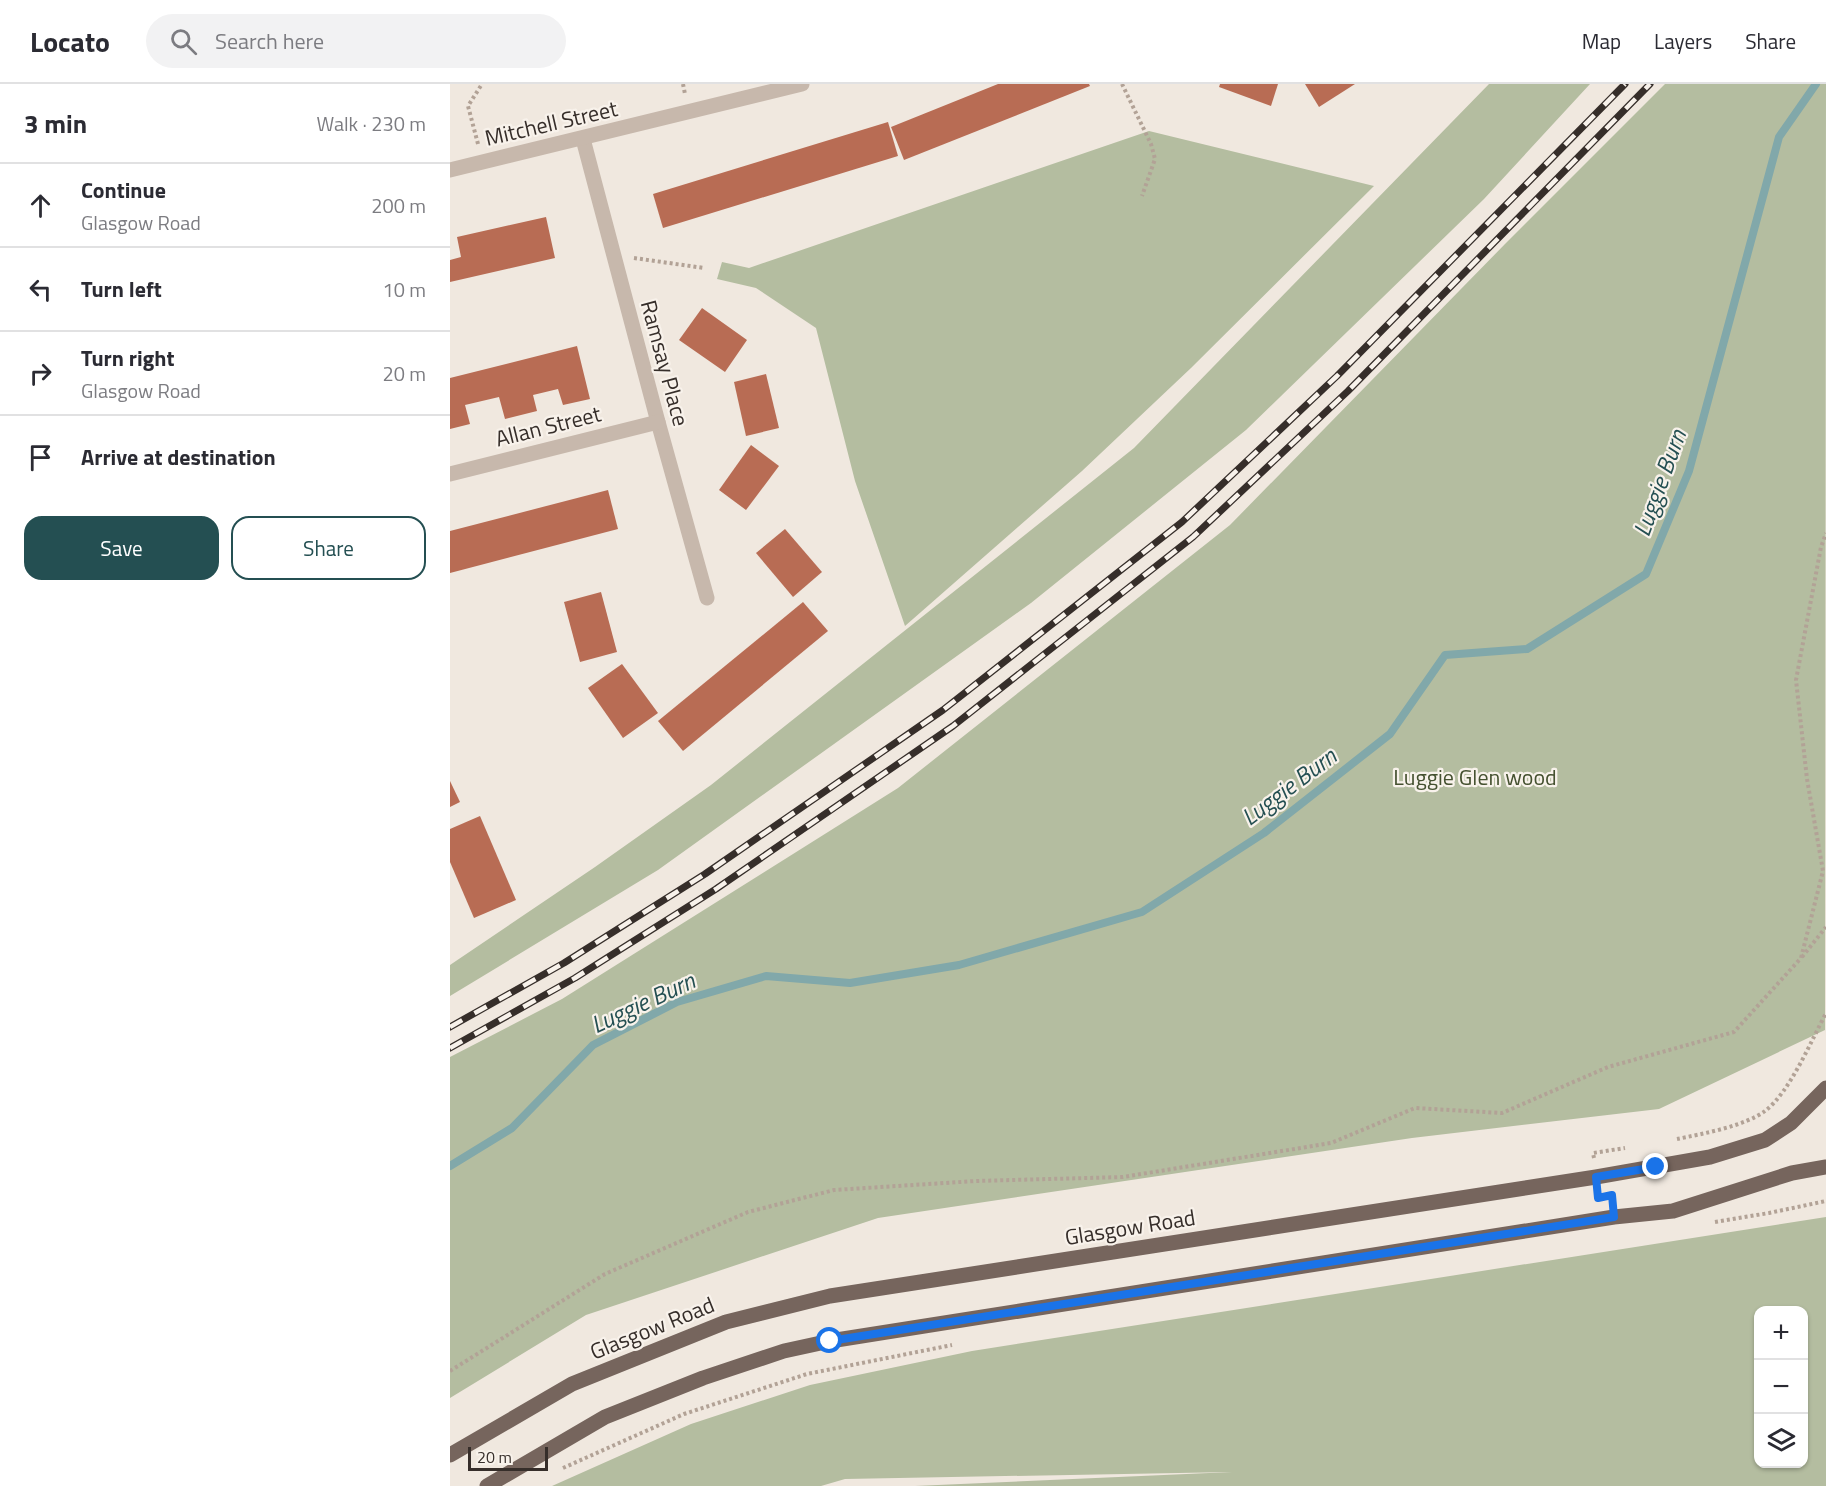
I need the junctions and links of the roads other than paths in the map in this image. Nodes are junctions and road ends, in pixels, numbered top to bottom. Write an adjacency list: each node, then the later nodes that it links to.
1 (801, 84): 2 (street, Mitchell Street)
2 (583, 139): 3 (street, Mitchell Street); 4 (street, Ramsay Place)
3 (450, 170)
4 (658, 422): 5 (street, Allan Street); 6 (street, Ramsay Place)
5 (450, 474)
6 (707, 598)
7 (1826, 1088): 9 (main road, Glasgow Road)
8 (1826, 1167): 10 (main road)
9 (450, 1455)
10 (487, 1486)

